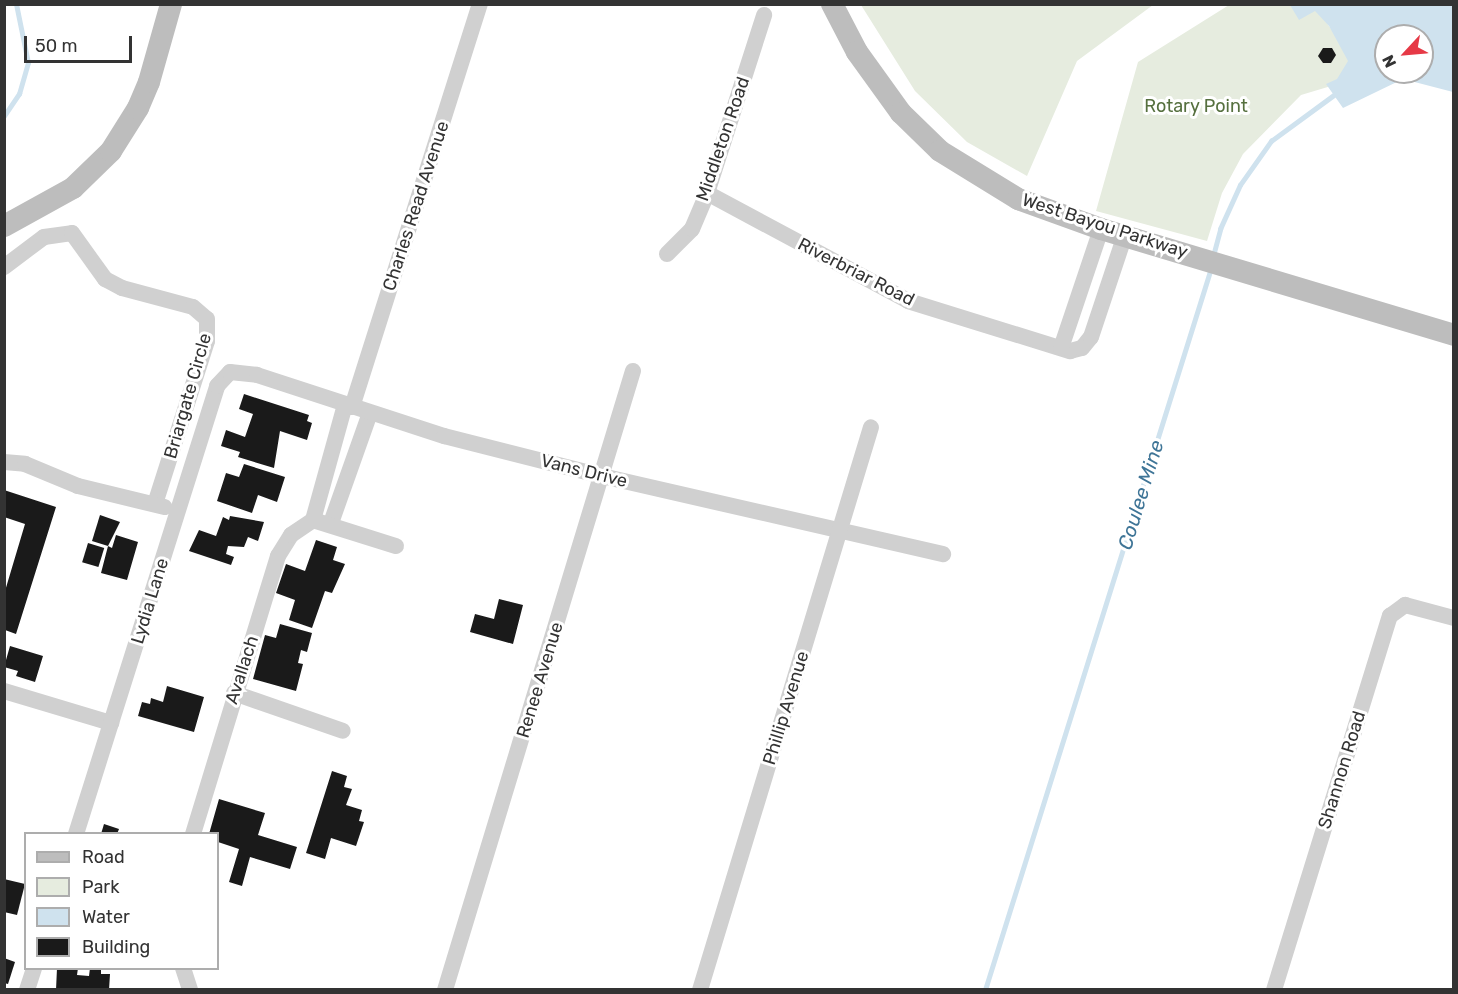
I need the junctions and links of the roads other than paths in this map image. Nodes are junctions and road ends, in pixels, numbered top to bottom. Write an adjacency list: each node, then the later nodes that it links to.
1 (171, 4): 6 (street)
2 (480, 4): 17 (street, Charles Read Avenue)
3 (832, 4): 8 (street, West Bayou Parkway)
4 (765, 15): 5 (street, Middleton Road)
5 (706, 194): 11 (street, Middleton Road); 14 (street, Riverbriar Road)
6 (30, 213): 7 (street); 10 (street)
7 (4, 226)
8 (1101, 228): 9 (street, West Bayou Parkway); 14 (street)
9 (1125, 235): 13 (street, West Bayou Parkway); 14 (street, Riverbriar Road)
10 (45, 237): 12 (street); 22 (street, Briargate Circle)
11 (667, 254)
12 (4, 267)
13 (1454, 335)
14 (1061, 348)
15 (633, 371): 21 (street, Renee Avenue)
16 (230, 372): 17 (street, Vans Drive); 23 (street, Lydia Lane)
17 (349, 406): 18 (street, Vans Drive); 24 (street)
18 (370, 413): 21 (street, Vans Drive); 25 (street)
19 (871, 427): 26 (street, Phillip Avenue)
20 (4, 462): 22 (street)
21 (602, 476): 26 (street, Vans Drive); 40 (street, Renee Avenue)
22 (155, 504): 23 (street)
23 (177, 512): 32 (street, Lydia Lane)
24 (313, 520): 25 (street); 31 (street, Avallach)
25 (332, 524): 27 (street)
26 (841, 530): 28 (street, Vans Drive); 41 (street, Phillip Avenue)
27 (396, 546)
28 (943, 554)
29 (1454, 618): 42 (street, Shannon Road)
30 (4, 691): 32 (street)
31 (234, 693): 33 (street); 35 (street, Avallach)
32 (111, 723): 34 (street, Lydia Lane)
33 (344, 730)
34 (77, 832)
35 (194, 832)
36 (34, 970): 38 (street)
37 (183, 970): 39 (street)
38 (27, 990)
39 (190, 990)
40 (445, 990)
41 (700, 990)
42 (1274, 990)

